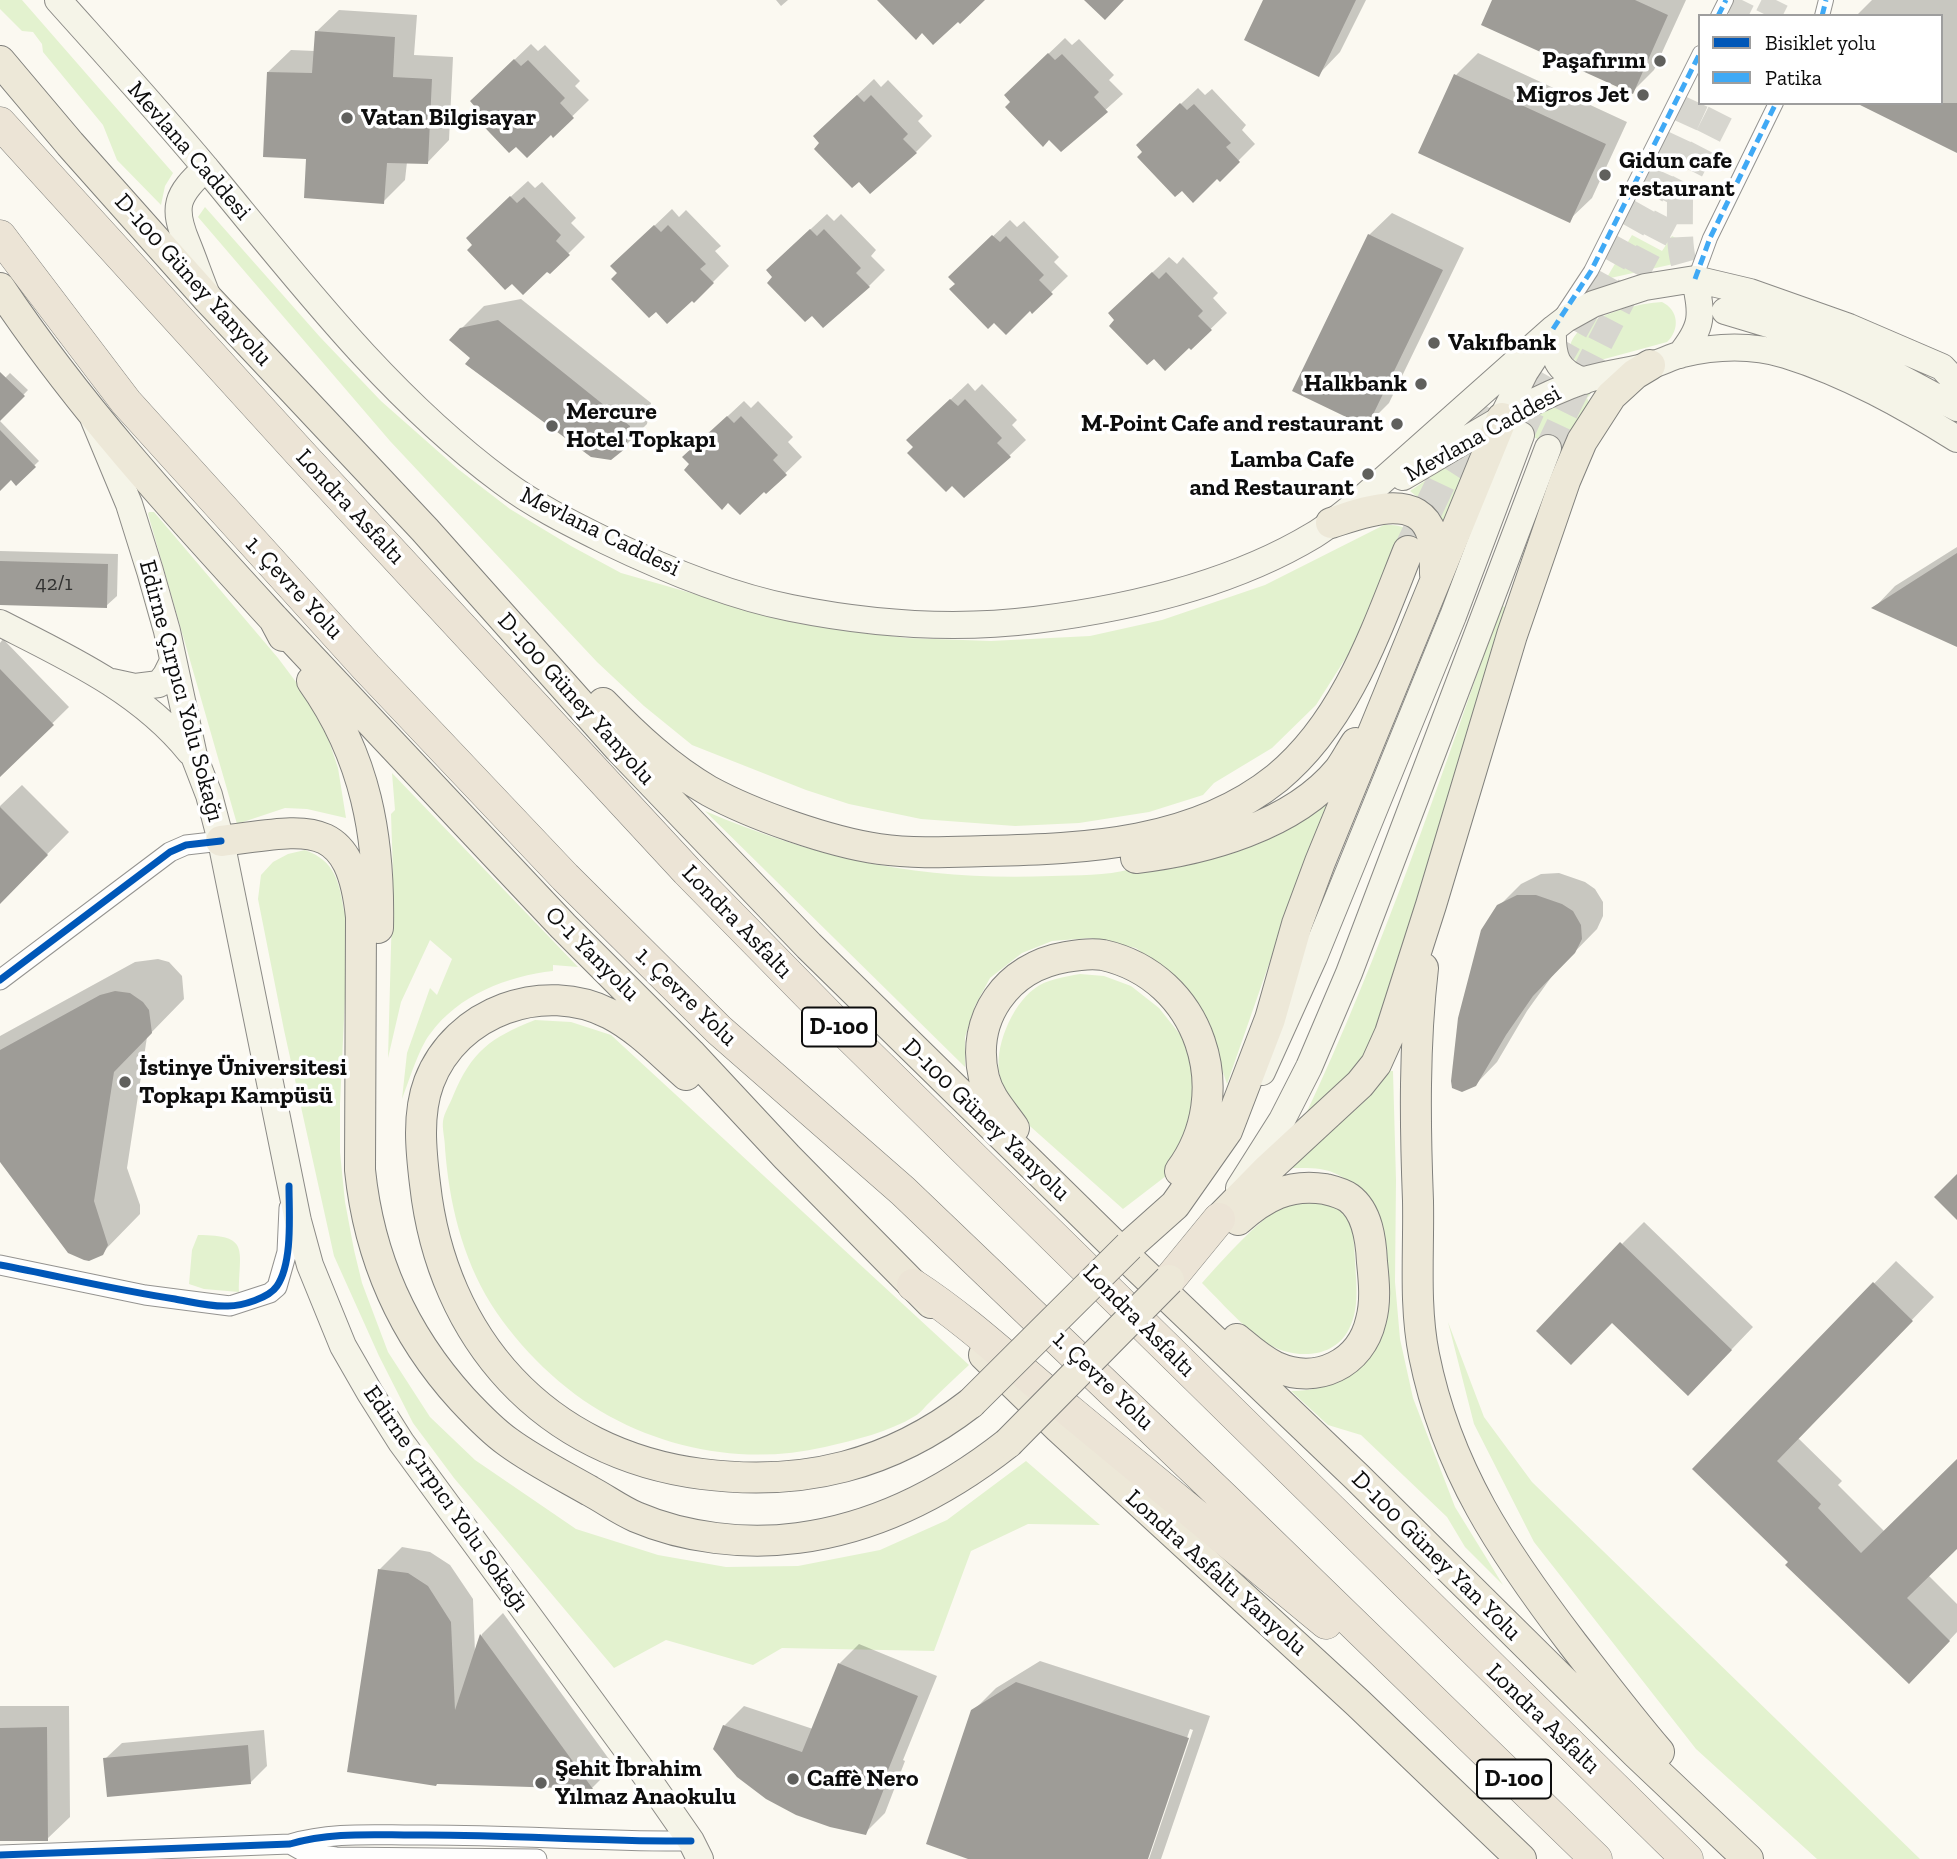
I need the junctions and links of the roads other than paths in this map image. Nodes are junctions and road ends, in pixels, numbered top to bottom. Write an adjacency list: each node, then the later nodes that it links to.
1 (58, 0): 8 (main road, Mevlana Caddesi)
2 (1698, 57): 15 (street)
3 (0, 61): 12 (main road, D-100 Güney Yanyolu)
4 (1775, 105): 10 (street)
5 (0, 108): 7 (highway)
6 (0, 123): 7 (highway, D-100)
7 (31, 157): 60 (highway, Londra Asfaltı / D-100)
8 (206, 168): 12 (main road); 27 (main road, Mevlana Caddesi)
9 (0, 236): 51 (highway, 1. Çevre Yolu / D-100)
10 (1695, 279): 15 (main road, Mevlana Caddesi); 17 (main road); 19 (main road)
11 (0, 288): 16 (main road)
12 (208, 299): 28 (main road, D-100 Güney Yanyolu)
13 (1725, 311): 21 (main road)
14 (0, 313): 16 (main road)
15 (1553, 329): 20 (main road); 23 (main road); 26 (main road, Mevlana Caddesi)
16 (38, 344): 22 (main road)
17 (1680, 355): 18 (main road, Mevlana Caddesi); 24 (main road, Mevlana Caddesi)
18 (1650, 365): 20 (main road, Mevlana Caddesi); 39 (main road)
19 (1956, 379)
20 (1584, 381): 23 (main road, Mevlana Caddesi)
21 (1957, 408)
22 (90, 412): 31 (main road); 34 (main road, Edirne Çırpıcı Yolu Sokağı)
23 (1511, 427): 26 (main road, Mevlana Caddesi); 30 (main road); 42 (main road)
24 (1957, 439)
25 (1548, 448): 46 (main road)
26 (1364, 497): 27 (main road, Mevlana Caddesi)
27 (1331, 523): 30 (main road)
28 (425, 530): 38 (main road); 44 (main road, D-100 Güney Yanyolu)
29 (1408, 551): 38 (main road)
30 (1435, 579): 33 (main road)
31 (274, 619): 41 (main road); 43 (main road, O-1 Yanyolu)
32 (0, 623): 35 (main road)
33 (1409, 644): 38 (main road); 42 (main road)
34 (173, 661): 35 (main road); 36 (main road, Edirne Çırpıcı Yolu Sokağı)
35 (111, 682): 36 (main road)
36 (194, 756): 37 (main road, Edirne Çırpıcı Yolu Sokağı)
37 (221, 841): 40 (street); 41 (main road); 45 (main road, Edirne Çırpıcı Yolu Sokağı)
38 (916, 853)
39 (1431, 905): 46 (main road); 52 (main road)
40 (0, 980)
41 (361, 1078): 50 (main road, bridge)
42 (1227, 1131): 47 (main road)
43 (787, 1157): 47 (main road, bridge); 49 (main road, O-1 Yanyolu)
44 (1047, 1179): 47 (main road); 50 (main road, D-100 Güney Yanyolu)
45 (289, 1186): 48 (street); 54 (main road, Edirne Çırpıcı Yolu Sokağı)
46 (1219, 1219): 50 (highway)
47 (1129, 1246)
48 (0, 1265)
49 (913, 1285): 51 (highway); 58 (main road, Londra Asfaltı Yanyolu)
50 (1175, 1294): 50 (main road); 52 (main road, D-100 Güney Yan Yolu)
51 (1433, 1700): 59 (highway, D-100)
52 (1692, 1804): 61 (main road)
53 (290, 1844): 54 (street); 55 (street); 57 (street)
54 (696, 1850)
55 (253, 1852): 56 (street)
56 (0, 1855)
57 (537, 1859)
58 (1521, 1859)
59 (1596, 1859)
60 (1687, 1859)
61 (1748, 1859)

